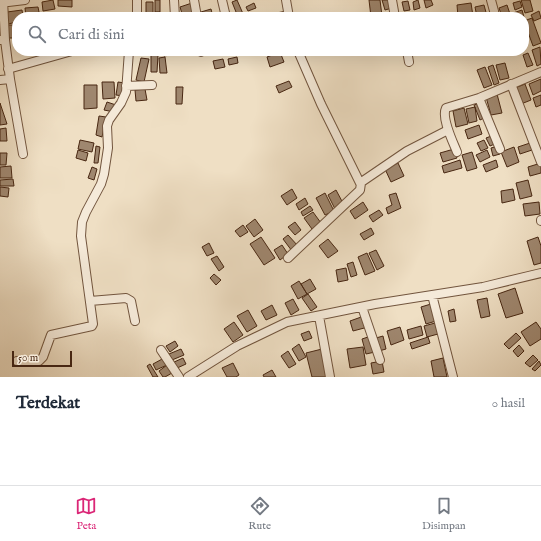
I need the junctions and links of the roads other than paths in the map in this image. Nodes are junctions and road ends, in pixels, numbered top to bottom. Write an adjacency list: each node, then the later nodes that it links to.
1 (25, 0): 9 (street)
2 (137, 0): 11 (street)
3 (174, 0): 12 (street)
4 (194, 0): 13 (street)
5 (222, 0): 14 (street)
6 (286, 0): 15 (street)
7 (392, 0): 16 (street)
8 (491, 0): 10 (street)
9 (2, 2): 17 (street)
10 (494, 11)
11 (137, 12)
12 (175, 12)
13 (196, 12)
14 (225, 12)
15 (288, 12)
16 (394, 12)
17 (3, 40): 23 (street)
18 (54, 56): 23 (street)
19 (129, 56): 29 (street)
20 (300, 56): 36 (street)
21 (408, 56): 22 (street)
22 (409, 62)
23 (8, 69): 25 (street)
24 (541, 72): 27 (street)
25 (10, 79): 26 (street); 34 (street)
26 (0, 80)
27 (511, 84): 30 (street); 35 (street)
28 (152, 85): 29 (street)
29 (126, 86): 40 (street)
30 (479, 98): 31 (street); 32 (street)
31 (448, 130): 33 (street); 36 (street)
32 (500, 149)
33 (457, 152)
34 (23, 154)
35 (541, 162)
36 (361, 183): 37 (street)
37 (288, 258)
38 (541, 273): 39 (street)
39 (432, 295): 41 (street); 50 (street)
40 (90, 301): 43 (street); 46 (street)
41 (362, 307): 42 (street); 45 (street)
42 (319, 316): 48 (street); 49 (street)
43 (135, 320)
44 (161, 350): 47 (street)
45 (380, 360)
46 (17, 361)
47 (179, 377)
48 (188, 377)
49 (330, 377)
50 (453, 377)

